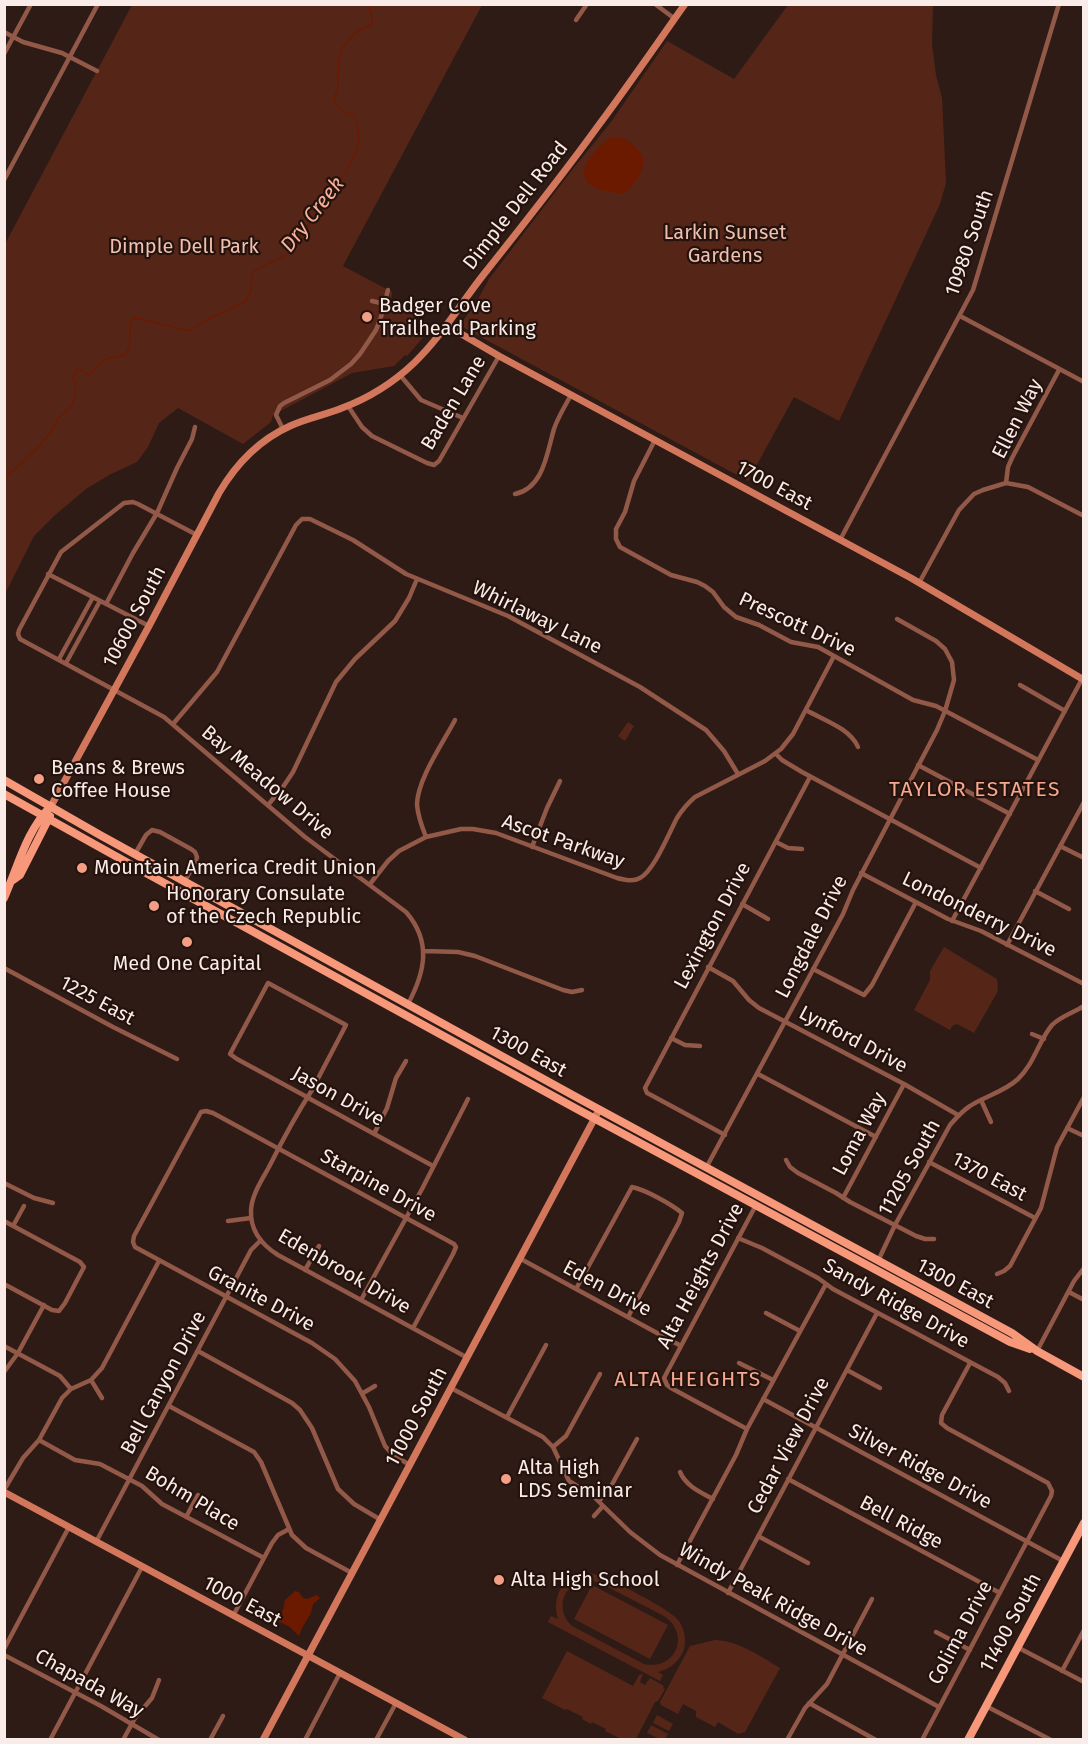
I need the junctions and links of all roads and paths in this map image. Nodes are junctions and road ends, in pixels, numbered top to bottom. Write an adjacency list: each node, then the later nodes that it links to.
1 (31, 4): 10 (street)
2 (98, 4): 12 (street)
3 (587, 4): 8 (street)
4 (655, 4): 7 (street)
5 (685, 4): 7 (street, Dimple Dell Road)
6 (1059, 4): 18 (street, 10980 South)
7 (675, 19): 19 (street, Dimple Dell Road)
8 (576, 20)
9 (4, 32): 10 (street)
10 (14, 37): 11 (street); 12 (street)
11 (4, 54)
12 (70, 57): 13 (street); 14 (street)
13 (97, 70)
14 (4, 180)
15 (388, 290): 17 (street)
16 (372, 301): 17 (street)
17 (385, 304): 28 (street)
18 (960, 316): 21 (street); 36 (street, 10980 South)
19 (446, 325): 20 (street, 1700 East); 22 (street, Dimple Dell Road)
20 (499, 356): 24 (street, 1700 East); 26 (street, Baden Lane)
21 (1059, 370): 23 (street); 31 (street, Ellen Way)
22 (400, 375): 25 (street, Dimple Dell Road); 26 (street)
23 (1083, 382)
24 (571, 395): 29 (street, 1700 East); 32 (street)
25 (348, 406): 26 (street, Baden Lane); 28 (street, Dimple Dell Road)
26 (463, 418)
27 (195, 427): 33 (street)
28 (283, 429): 30 (street, Dimple Dell Road)
29 (655, 440): 36 (street, 1700 East); 45 (street, Prescott Drive)
30 (254, 449): 35 (street, 10600 South)
31 (1006, 483): 34 (street); 39 (street)
32 (515, 494)
33 (156, 513): 35 (street); 37 (street); 42 (street)
34 (1083, 516)
35 (197, 535): 44 (street, 10600 South)
36 (840, 540): 39 (street, 1700 East)
37 (48, 574): 40 (street); 46 (street, Bay Meadow Drive)
38 (417, 579): 55 (street, Whirlaway Lane); 60 (street, Whirlaway Lane); 66 (street)
39 (919, 583): 48 (street, 1700 East)
40 (93, 597): 41 (street); 46 (street)
41 (100, 601): 42 (street); 47 (street)
42 (106, 604): 44 (street)
43 (897, 619): 52 (street, Longdale Drive)
44 (149, 626): 50 (street, 10600 South)
45 (834, 656): 51 (street, Ascot Parkway); 52 (street, Prescott Drive)
46 (59, 659): 47 (street, Bay Meadow Drive)
47 (66, 663): 50 (street, Bay Meadow Drive)
48 (1083, 679): 53 (street)
49 (1020, 685): 53 (street)
50 (115, 689): 55 (street, Bay Meadow Drive); 67 (street, 10600 South)
51 (806, 710): 56 (street); 57 (street, Ascot Parkway)
52 (945, 711): 58 (street, Prescott Drive); 59 (street, Longdale Drive)
53 (1065, 711): 58 (street)
54 (455, 720): 71 (street)
55 (173, 724): 66 (street, Bay Meadow Drive)
56 (858, 747)
57 (776, 754): 60 (street, Ascot Parkway); 61 (street)
58 (1038, 760): 68 (street)
59 (918, 765): 68 (street); 70 (street, Longdale Drive)
60 (738, 774): 74 (street, Ascot Parkway)
61 (810, 777): 70 (street); 72 (street, Lexington Drive)
62 (4, 780): 67 (main road, 1300 East)
63 (560, 781): 74 (street)
64 (4, 794): 69 (main road, 1300 East)
65 (1083, 801): 73 (street)
66 (268, 805): 81 (street, Bay Meadow Drive)
67 (51, 806): 69 (main road, 10600 South); 76 (main road, 1300 East)
68 (1010, 814): 78 (street)
69 (45, 817): 83 (main road, 10600 South); 95 (main road, 1300 East)
70 (890, 819): 78 (street); 79 (street, Longdale Drive)
71 (426, 837): 74 (street, Ascot Parkway); 81 (street, Ascot Parkway)
72 (776, 842): 75 (street); 85 (street, Lexington Drive)
73 (1060, 846): 77 (street); 82 (street)
74 (532, 847)
75 (802, 849)
76 (135, 854): 80 (main road, 1300 East); 80 (street)
77 (1083, 858)
78 (981, 868): 88 (street)
79 (861, 873): 84 (street, Londonderry Drive); 93 (street, Longdale Drive)
80 (185, 881): 97 (main road, 1300 East)
81 (370, 884): 90 (street, Bay Meadow Drive)
82 (1035, 891): 86 (street); 89 (street)
83 (4, 898)
84 (916, 902): 88 (street, Londonderry Drive); 93 (street)
85 (742, 904): 87 (street); 91 (street, Lexington Drive)
86 (1069, 909)
87 (768, 919)
88 (952, 921): 89 (street, Londonderry Drive)
89 (1007, 945): 94 (street, Londonderry Drive)
90 (424, 951): 96 (street); 97 (street, Bay Meadow Drive)
91 (708, 967): 99 (street, Lynford Drive); 101 (street, Lexington Drive)
92 (4, 968): 104 (street, 1225 East)
93 (813, 969): 99 (street, Longdale Drive)
94 (1083, 984)
95 (358, 988): 97 (main road); 114 (main road, 1300 East)
96 (582, 990)
97 (408, 1004): 112 (main road, 1300 East)
98 (1083, 1006): 102 (street, 11205 South)
99 (785, 1022): 106 (street, Longdale Drive); 107 (street, Lynford Drive)
100 (1032, 1034): 102 (street)
101 (671, 1038): 103 (street); 118 (street, Lexington Drive)
102 (1044, 1039): 111 (street, 11205 South)
103 (700, 1047)
104 (177, 1059)
105 (406, 1061): 117 (street)
106 (758, 1074): 118 (street, Longdale Drive); 120 (street)
107 (904, 1084): 113 (street, Lynford Drive); 120 (street, Loma Way)
108 (307, 1097): 108 (street, Jason Drive); 117 (street, Jason Drive); 121 (street)
109 (1083, 1097): 116 (street)
110 (468, 1099): 124 (street)
111 (981, 1100): 113 (street, 11205 South); 115 (street)
112 (599, 1110): 114 (street, 11000 South); 125 (main road, 1300 East)
113 (958, 1115): 123 (street, 11205 South)
114 (595, 1118): 126 (main road, 1300 East); 145 (street, 11000 South)
115 (991, 1122)
116 (1067, 1128): 119 (street); 135 (street)
117 (374, 1134): 124 (street, Jason Drive)
118 (725, 1135): 125 (street, Longdale Drive)
119 (1083, 1136)
120 (876, 1137): 129 (street, Loma Way)
121 (278, 1149): 133 (street); 134 (street, Starpine Drive); 143 (street, Starpine Drive)
122 (786, 1160): 129 (street)
123 (929, 1162): 135 (street, 1370 East); 138 (street, 11205 South)
124 (433, 1166): 134 (street)
125 (706, 1168): 126 (street, Longdale Drive); 128 (main road, 1300 East)
126 (702, 1176): 131 (main road, 1300 East)
127 (4, 1183): 130 (street)
128 (760, 1197): 131 (street, Alta Heights Drive); 146 (main road, 1300 East)
129 (843, 1198): 138 (street)
130 (53, 1203)
131 (756, 1205): 140 (street, Alta Heights Drive); 168 (main road, 1300 East)
132 (24, 1206): 139 (street)
133 (251, 1218): 137 (street); 142 (street, Edenbrook Drive)
134 (406, 1218): 156 (street); 162 (street, Starpine Drive)
135 (1035, 1218): 150 (street)
136 (4, 1221): 139 (street)
137 (228, 1221)
138 (895, 1225): 141 (street); 146 (street, 11205 South)
139 (13, 1226): 158 (street)
140 (738, 1238): 152 (street, Sandy Ridge Drive); 166 (street, Alta Heights Drive)
141 (934, 1239)
142 (261, 1240): 149 (street, Edenbrook Drive); 155 (street, Bell Canyon Drive)
143 (134, 1245): 147 (street, Granite Drive)
144 (319, 1246): 149 (street)
145 (519, 1258): 153 (street, Eden Drive); 170 (street, 11000 South)
146 (878, 1261): 168 (main road, 1300 East)
147 (159, 1262): 155 (street, Granite Drive); 177 (street)
148 (1083, 1268): 154 (street)
149 (305, 1270): 156 (street, Edenbrook Drive)
150 (997, 1274)
151 (4, 1284): 158 (street)
152 (826, 1284): 159 (street, Sandy Ridge Drive); 163 (street)
153 (576, 1289): 161 (street, Eden Drive); 161 (street)
154 (1068, 1292): 157 (street); 168 (street)
155 (226, 1297): 167 (street, Bell Canyon Drive); 184 (street, Granite Drive)
156 (361, 1300): 162 (street, Edenbrook Drive)
157 (1083, 1300)
158 (44, 1305): 169 (street)
159 (877, 1312): 172 (street, Sandy Ridge Drive); 173 (street, Cedar View Drive)
160 (766, 1313): 163 (street)
161 (628, 1317): 166 (street, Eden Drive)
162 (413, 1328): 170 (street, Edenbrook Drive)
163 (800, 1331): 178 (street)
164 (546, 1345): 188 (street)
165 (4, 1346): 169 (street)
166 (681, 1346): 190 (street, Alta Heights Drive)
167 (198, 1351): 187 (street, Bell Canyon Drive); 205 (street)
168 (1037, 1351): 176 (main road, 1300 East)
169 (18, 1353): 174 (street); 181 (street)
170 (466, 1357): 180 (street, 11000 South)
171 (739, 1363): 178 (street)
172 (970, 1363): 183 (street); 210 (street, Sandy Ridge Drive)
173 (847, 1370): 182 (street); 189 (street, Cedar View Drive)
174 (4, 1372)
175 (600, 1374): 193 (street)
176 (1083, 1377)
177 (91, 1380): 181 (street); 185 (street)
178 (773, 1380): 186 (street)
179 (375, 1386): 184 (street)
180 (451, 1388): 188 (street, Windy Peak Ridge Drive); 194 (street, 11000 South)
181 (71, 1389): 192 (street)
182 (880, 1389)
183 (1009, 1391)
184 (363, 1393): 194 (street, Granite Drive)
185 (102, 1398)
186 (763, 1399): 189 (street, Silver Ridge Drive); 190 (street)
187 (169, 1406): 197 (street, Bell Canyon Drive); 208 (street)
188 (507, 1417): 193 (street, Windy Peak Ridge Drive)
189 (816, 1428): 196 (street, Cedar View Drive); 210 (street, Silver Ridge Drive)
190 (747, 1429): 200 (street)
191 (637, 1439): 201 (street)
192 (39, 1440): 197 (street, Bohm Place); 198 (street)
193 (553, 1447): 201 (street, Windy Peak Ridge Drive)
194 (410, 1465): 205 (street, 11000 South)
195 (680, 1472): 200 (street)
196 (789, 1479): 209 (street, Cedar View Drive); 219 (street, Bell Ridge)
197 (130, 1480): 204 (street, Bohm Place); 211 (street, Bell Canyon Drive)
198 (4, 1491): 206 (street, 1000 East)
199 (198, 1495): 204 (street)
200 (713, 1499): 215 (street)
201 (599, 1501): 202 (street, Windy Peak Ridge Drive)
202 (603, 1506): 203 (street); 215 (street, Windy Peak Ridge Drive)
203 (594, 1516)
204 (186, 1517): 212 (street, Bohm Place)
205 (381, 1520): 217 (street, 11000 South)
206 (69, 1527): 211 (street, 1000 East); 225 (street)
207 (1082, 1529): 213 (main road, 11400 South)
208 (289, 1530): 212 (street); 217 (street)
209 (758, 1536): 214 (street); 218 (street, Cedar View Drive)
210 (1027, 1541): 213 (street, Silver Ridge Drive); 219 (street, Colima Drive)
211 (96, 1542): 216 (street, 1000 East)
212 (264, 1558): 221 (street)
213 (1063, 1561): 224 (main road, 11400 South)
214 (808, 1563)
215 (676, 1565): 218 (street, Windy Peak Ridge Drive)
216 (142, 1567): 221 (street, 1000 East); 234 (street)
217 (352, 1573): 229 (street, 11000 South)
218 (728, 1593): 228 (street, Windy Peak Ridge Drive)
219 (1000, 1593): 226 (street, Colima Drive)
220 (872, 1599): 228 (street)
221 (233, 1616): 229 (street, 1000 East)
222 (1083, 1630): 230 (street)
223 (936, 1632): 226 (street)
224 (1017, 1647): 230 (street); 237 (main road, 11400 South)
225 (4, 1649)
226 (969, 1650): 238 (street, Colima Drive)
227 (4, 1655): 234 (street, Chapada Way)
228 (842, 1655): 236 (street); 238 (street, Windy Peak Ridge Drive)
229 (308, 1656): 231 (street, 1000 East); 246 (street, 11000 South)
230 (1062, 1671): 233 (street)
231 (340, 1673): 235 (street, 1000 East); 247 (street)
232 (159, 1680): 240 (street)
233 (1083, 1682)
234 (75, 1692): 240 (street, Chapada Way); 242 (street)
235 (396, 1703): 241 (street, 1000 East); 248 (street)
236 (809, 1703): 250 (street); 251 (street)
237 (986, 1706): 253 (main road, 11400 South); 254 (street)
238 (939, 1707): 252 (street, Colima Drive)
239 (223, 1716): 245 (street)
240 (131, 1725): 243 (street); 244 (street, Chapada Way)
241 (452, 1736): 249 (street, 1000 East)
242 (50, 1740)
243 (123, 1740)
244 (159, 1740)
245 (210, 1740)
246 (263, 1740)
247 (305, 1740)
248 (376, 1740)
249 (465, 1740)
250 (787, 1740)
251 (876, 1740)
252 (922, 1740)
253 (968, 1740)
254 (1051, 1740)

